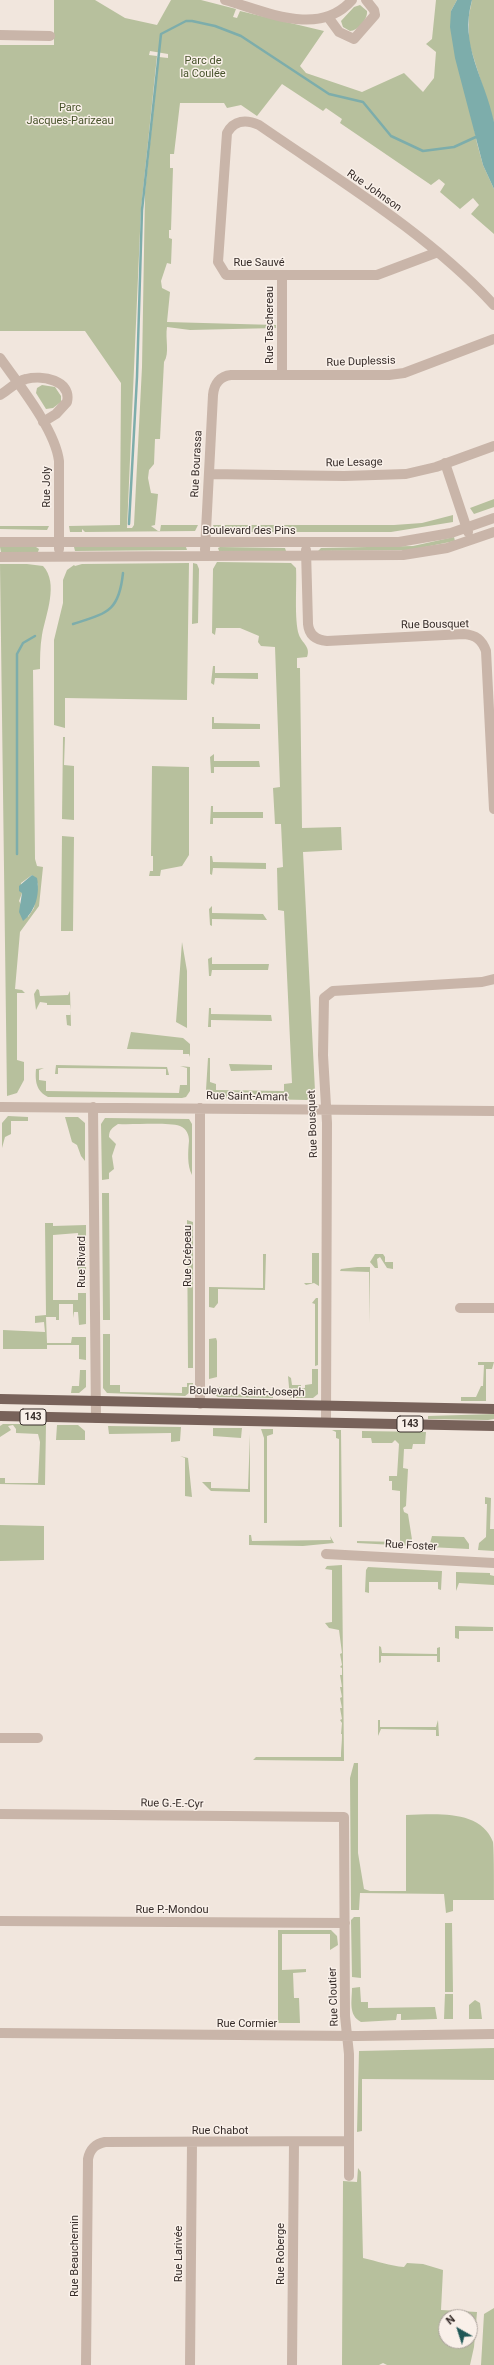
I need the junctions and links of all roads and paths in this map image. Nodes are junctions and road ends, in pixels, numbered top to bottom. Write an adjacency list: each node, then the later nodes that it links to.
1 (225, 0): 4 (street)
2 (352, 0): 4 (street)
3 (366, 0): 4 (street)
4 (328, 17)
5 (0, 35): 6 (street)
6 (50, 36)
7 (229, 128): 8 (street, Rue Johnson); 9 (street, Rue Sauvé)
8 (438, 252): 9 (street, Rue Sauvé); 10 (street, Rue Johnson)
9 (282, 275): 13 (street, Rue Taschereau)
10 (494, 305)
11 (494, 339): 13 (street, Rue Duplessis)
12 (0, 358): 15 (street, Rue Joly)
13 (282, 375): 14 (street, Rue Duplessis)
14 (223, 377): 20 (street, Rue Bourassa)
15 (17, 383): 16 (street); 17 (street, Rue Joly); 17 (street)
16 (0, 395)
17 (43, 422): 26 (street, Rue Joly)
18 (494, 446): 19 (street, Rue Lesage)
19 (445, 463): 20 (street, Rue Lesage); 22 (street)
20 (209, 474): 27 (street, Rue Bourassa)
21 (494, 518): 22 (street, Boulevard des Pins)
22 (467, 528): 24 (street); 28 (street, Boulevard des Pins)
23 (494, 532): 24 (street)
24 (471, 540): 32 (street)
25 (0, 542): 26 (street, Boulevard des Pins)
26 (59, 542): 27 (street, Boulevard des Pins); 31 (street, Rue Joly)
27 (205, 543): 28 (street, Boulevard des Pins); 29 (street, Rue Bourassa)
28 (306, 543): 32 (street, Rue Bousquet)
29 (204, 556): 31 (street); 32 (street)
30 (0, 557): 31 (street)
31 (59, 557)
32 (306, 557): 33 (street, Rue Bousquet)
33 (492, 753): 34 (street, Rue Bousquet)
34 (494, 809)
35 (494, 979): 39 (street, Rue Bousquet)
36 (0, 1107): 37 (street, Rue Saint-Amant)
37 (93, 1107): 38 (street, Rue Saint-Amant); 44 (street, Rue Rivard)
38 (200, 1108): 39 (street, Rue Saint-Amant); 45 (street, Rue Crépeau)
39 (326, 1110): 40 (street, Rue Saint-Amant); 46 (street, Rue Bousquet)
40 (494, 1111)
41 (460, 1308): 42 (street)
42 (494, 1308)
43 (0, 1399): 44 (main road, Boulevard Saint-Joseph / 143)
44 (95, 1401): 45 (main road, Boulevard Saint-Joseph / 143); 49 (street, Rue Rivard)
45 (200, 1404): 46 (main road, Boulevard Saint-Joseph / 143)
46 (327, 1406): 47 (main road, Boulevard Saint-Joseph / 143); 50 (street, Rue Bousquet)
47 (494, 1409)
48 (0, 1416): 49 (main road, 143)
49 (96, 1418): 50 (main road, 143)
50 (326, 1422): 51 (main road, 143)
51 (494, 1426)
52 (326, 1554): 53 (street, Rue Foster)
53 (494, 1563)
54 (0, 1738): 55 (street)
55 (38, 1738)
56 (0, 1814): 57 (street, Rue G.-E.-Cyr)
57 (344, 1817): 59 (street, Rue Cloutier)
58 (0, 1921): 59 (street, Rue P.-Mondou)
59 (344, 1923): 62 (street, Rue Cloutier)
60 (0, 2034): 62 (street, Rue Cormier)
61 (494, 2034): 62 (street, Rue Cormier)
62 (348, 2036): 63 (street, Rue Cloutier)
63 (348, 2141): 65 (street, Rue Chabot); 67 (street, Rue Cloutier)
64 (192, 2143): 65 (street, Rue Chabot); 66 (street, Rue Chabot); 69 (street, Rue Larivée)
65 (294, 2143): 70 (street, Rue Roberge)
66 (93, 2148): 68 (street, Rue Beauchemin)
67 (349, 2176)
68 (86, 2365)
69 (190, 2365)
70 (292, 2365)

